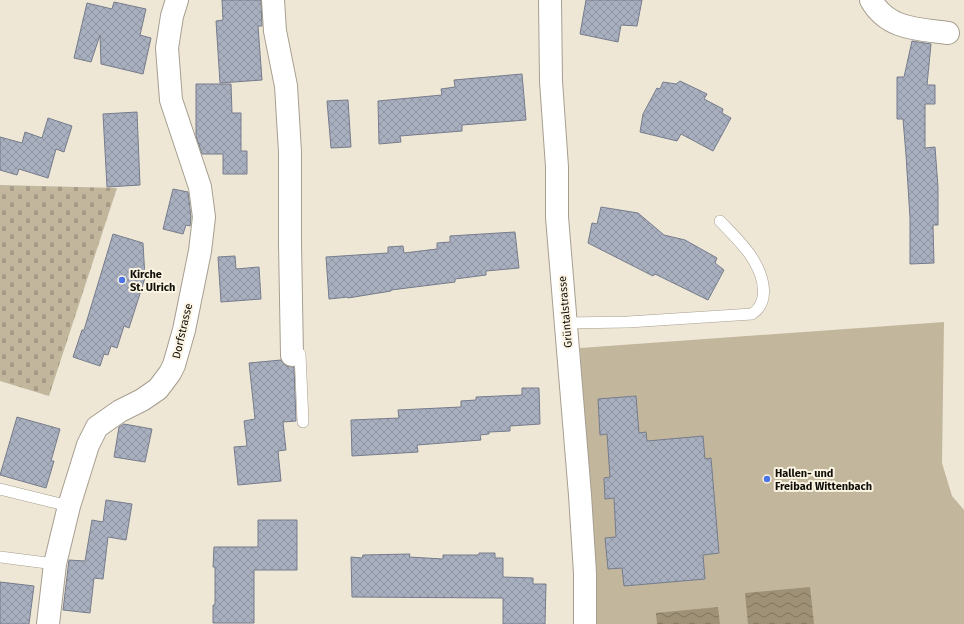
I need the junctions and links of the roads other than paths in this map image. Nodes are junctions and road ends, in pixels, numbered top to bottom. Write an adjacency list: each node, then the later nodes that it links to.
1 (177, 0): 11 (street, Dorfstrasse)
2 (273, 0): 8 (street)
3 (550, 0): 7 (street, Grüntalstrasse)
4 (871, 0): 5 (street)
5 (948, 33)
6 (720, 221): 7 (lane)
7 (566, 323): 15 (street, Grüntalstrasse)
8 (292, 355): 9 (lane)
9 (303, 422)
10 (0, 490): 11 (lane)
11 (69, 506): 13 (street, Dorfstrasse)
12 (0, 558): 13 (lane)
13 (55, 564): 14 (street, Dorfstrasse)
14 (48, 624)
15 (585, 624)

